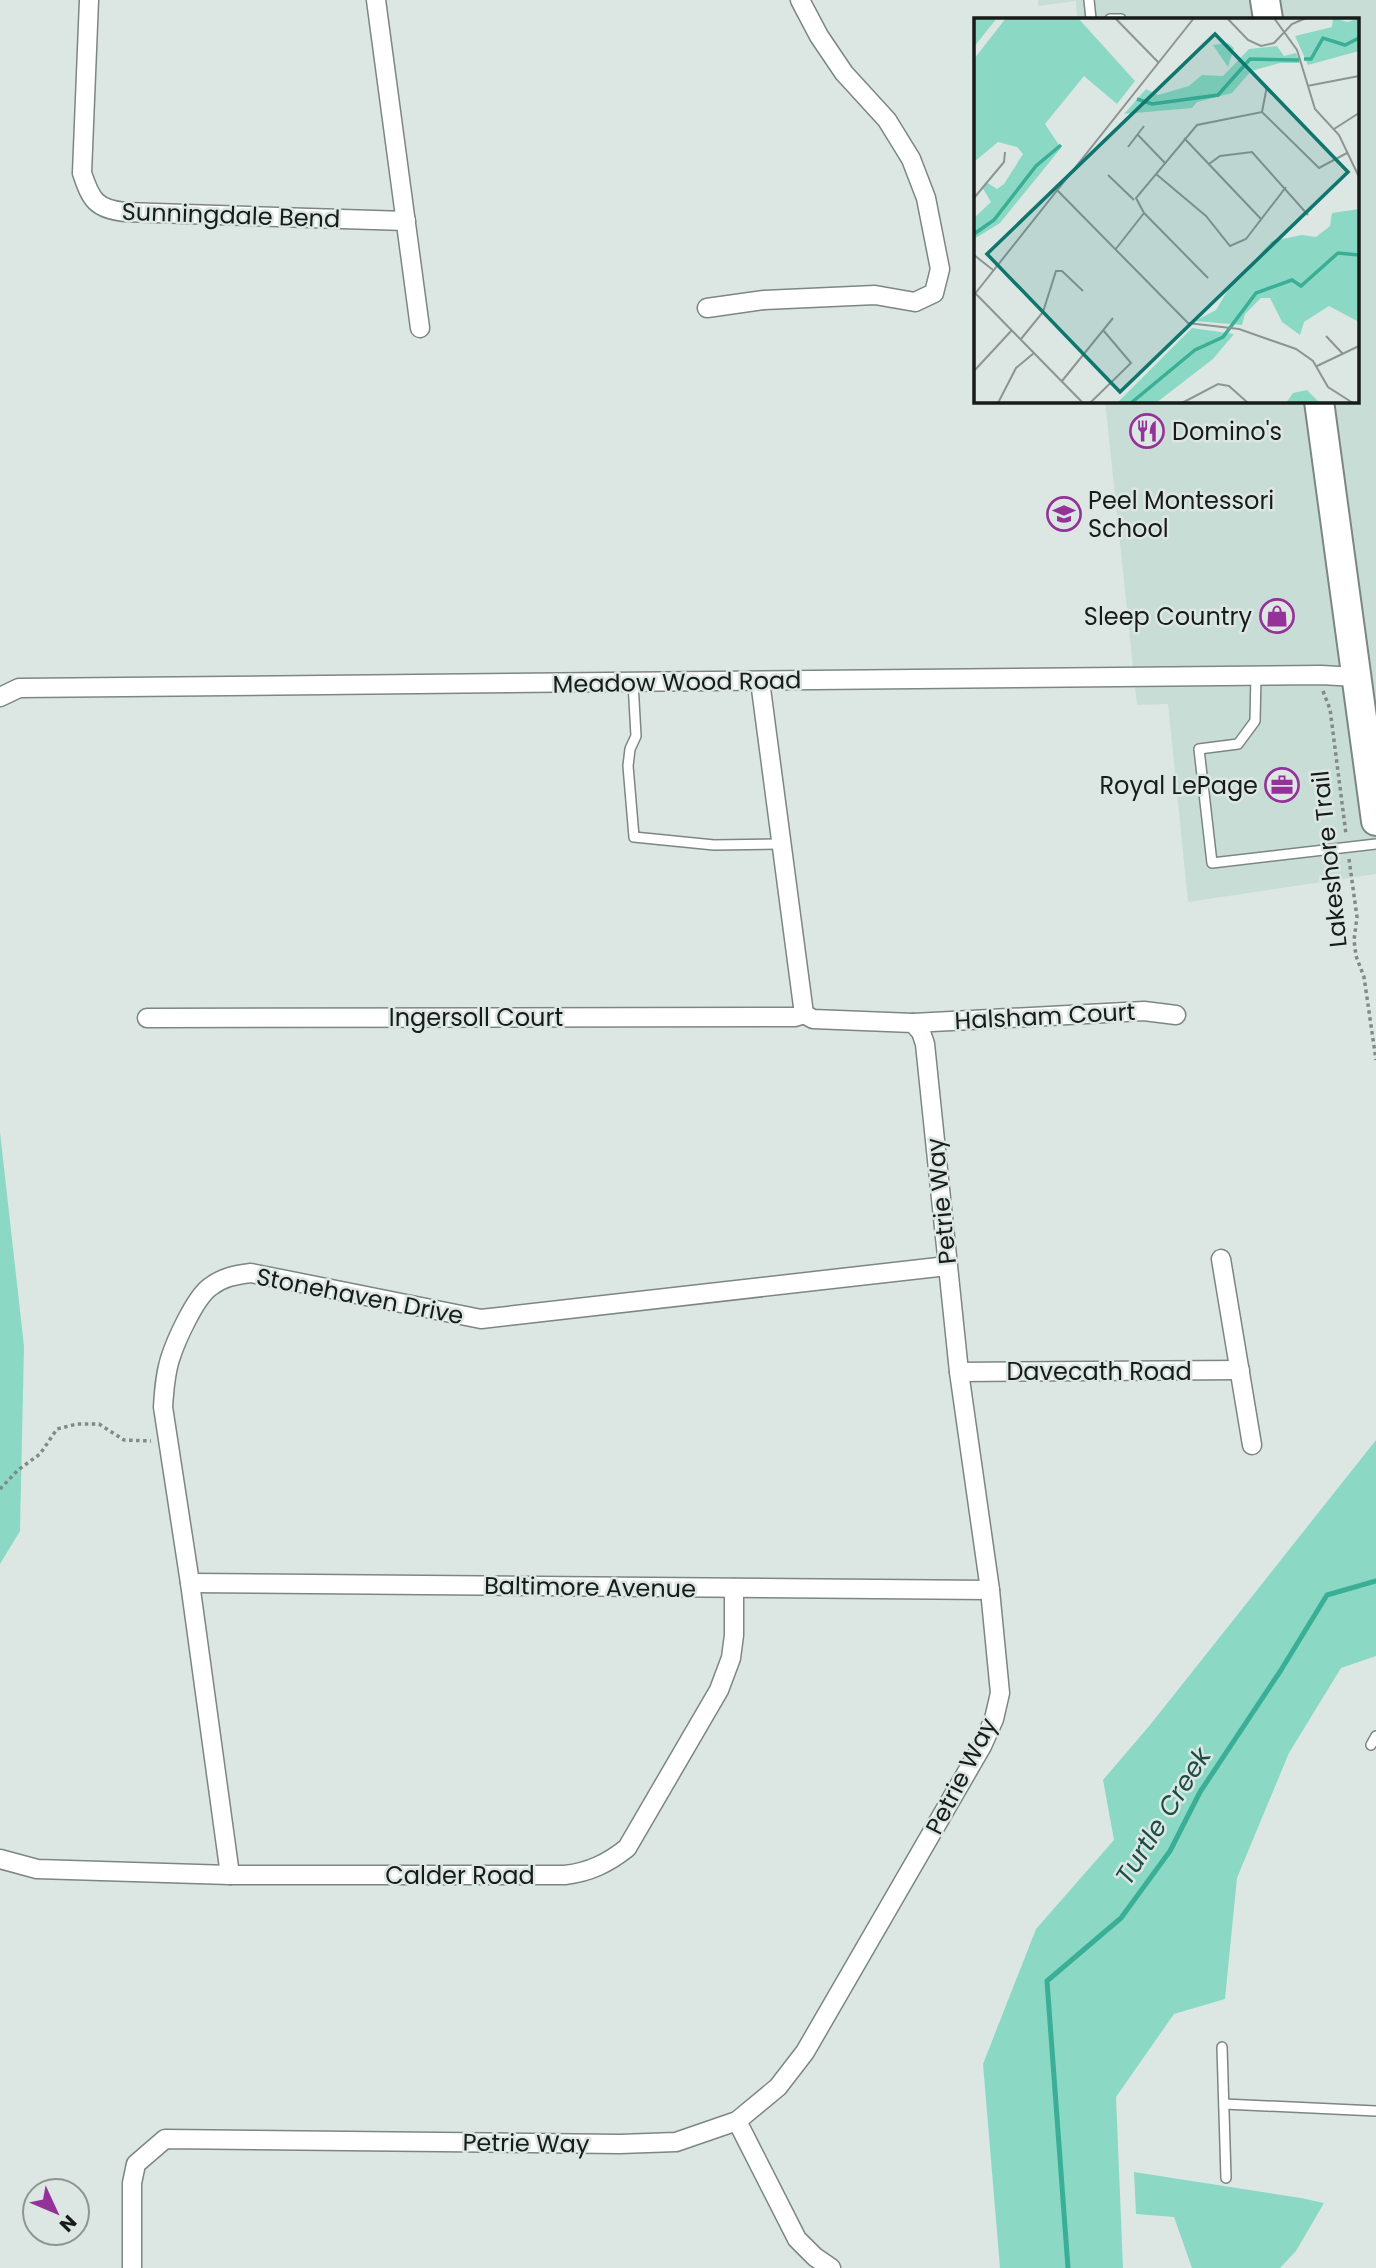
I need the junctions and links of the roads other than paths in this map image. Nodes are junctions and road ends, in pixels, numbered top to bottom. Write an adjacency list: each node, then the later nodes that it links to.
1 (89, 0): 8 (street, Sunningdale Bend)
2 (376, 0): 8 (street)
3 (800, 0): 9 (street)
4 (1088, 0): 6 (lane)
5 (1265, 0): 7 (main road)
6 (1091, 18)
7 (1268, 18)
8 (405, 221): 10 (street)
9 (707, 308)
10 (420, 328)
11 (1319, 402): 13 (main road)
12 (1256, 676): 13 (street, Meadow Wood Road); 14 (street, Meadow Wood Road); 19 (lane)
13 (1361, 677): 17 (main road)
14 (760, 681): 15 (street, Meadow Wood Road); 18 (street)
15 (633, 682): 16 (street, Meadow Wood Road); 18 (lane)
16 (0, 697)
17 (1376, 821)
18 (781, 844): 20 (street)
19 (1376, 844)
20 (803, 1014): 22 (street, Ingersoll Court); 23 (street)
21 (1176, 1015): 23 (street, Halsham Court)
22 (147, 1018)
23 (914, 1023): 25 (street, Petrie Way)
24 (1221, 1259): 26 (street)
25 (947, 1266): 27 (street, Petrie Way); 29 (street, Stonehaven Drive)
26 (1240, 1370): 27 (street, Davecath Road); 28 (street)
27 (958, 1371): 31 (street, Petrie Way)
28 (1252, 1445)
29 (190, 1583): 30 (street, Baltimore Avenue); 35 (street, Stonehaven Drive)
30 (734, 1588): 31 (street, Baltimore Avenue); 35 (street, Calder Road)
31 (990, 1590): 39 (street, Petrie Way)
32 (1376, 1736): 33 (lane)
33 (1371, 1745)
34 (0, 1859): 35 (street, Calder Road)
35 (230, 1875)
36 (1222, 2048): 37 (lane)
37 (1224, 2104): 38 (lane); 40 (lane)
38 (1376, 2111)
39 (737, 2120): 41 (street, Petrie Way); 42 (street)
40 (1226, 2178)
41 (132, 2268)
42 (831, 2268)

